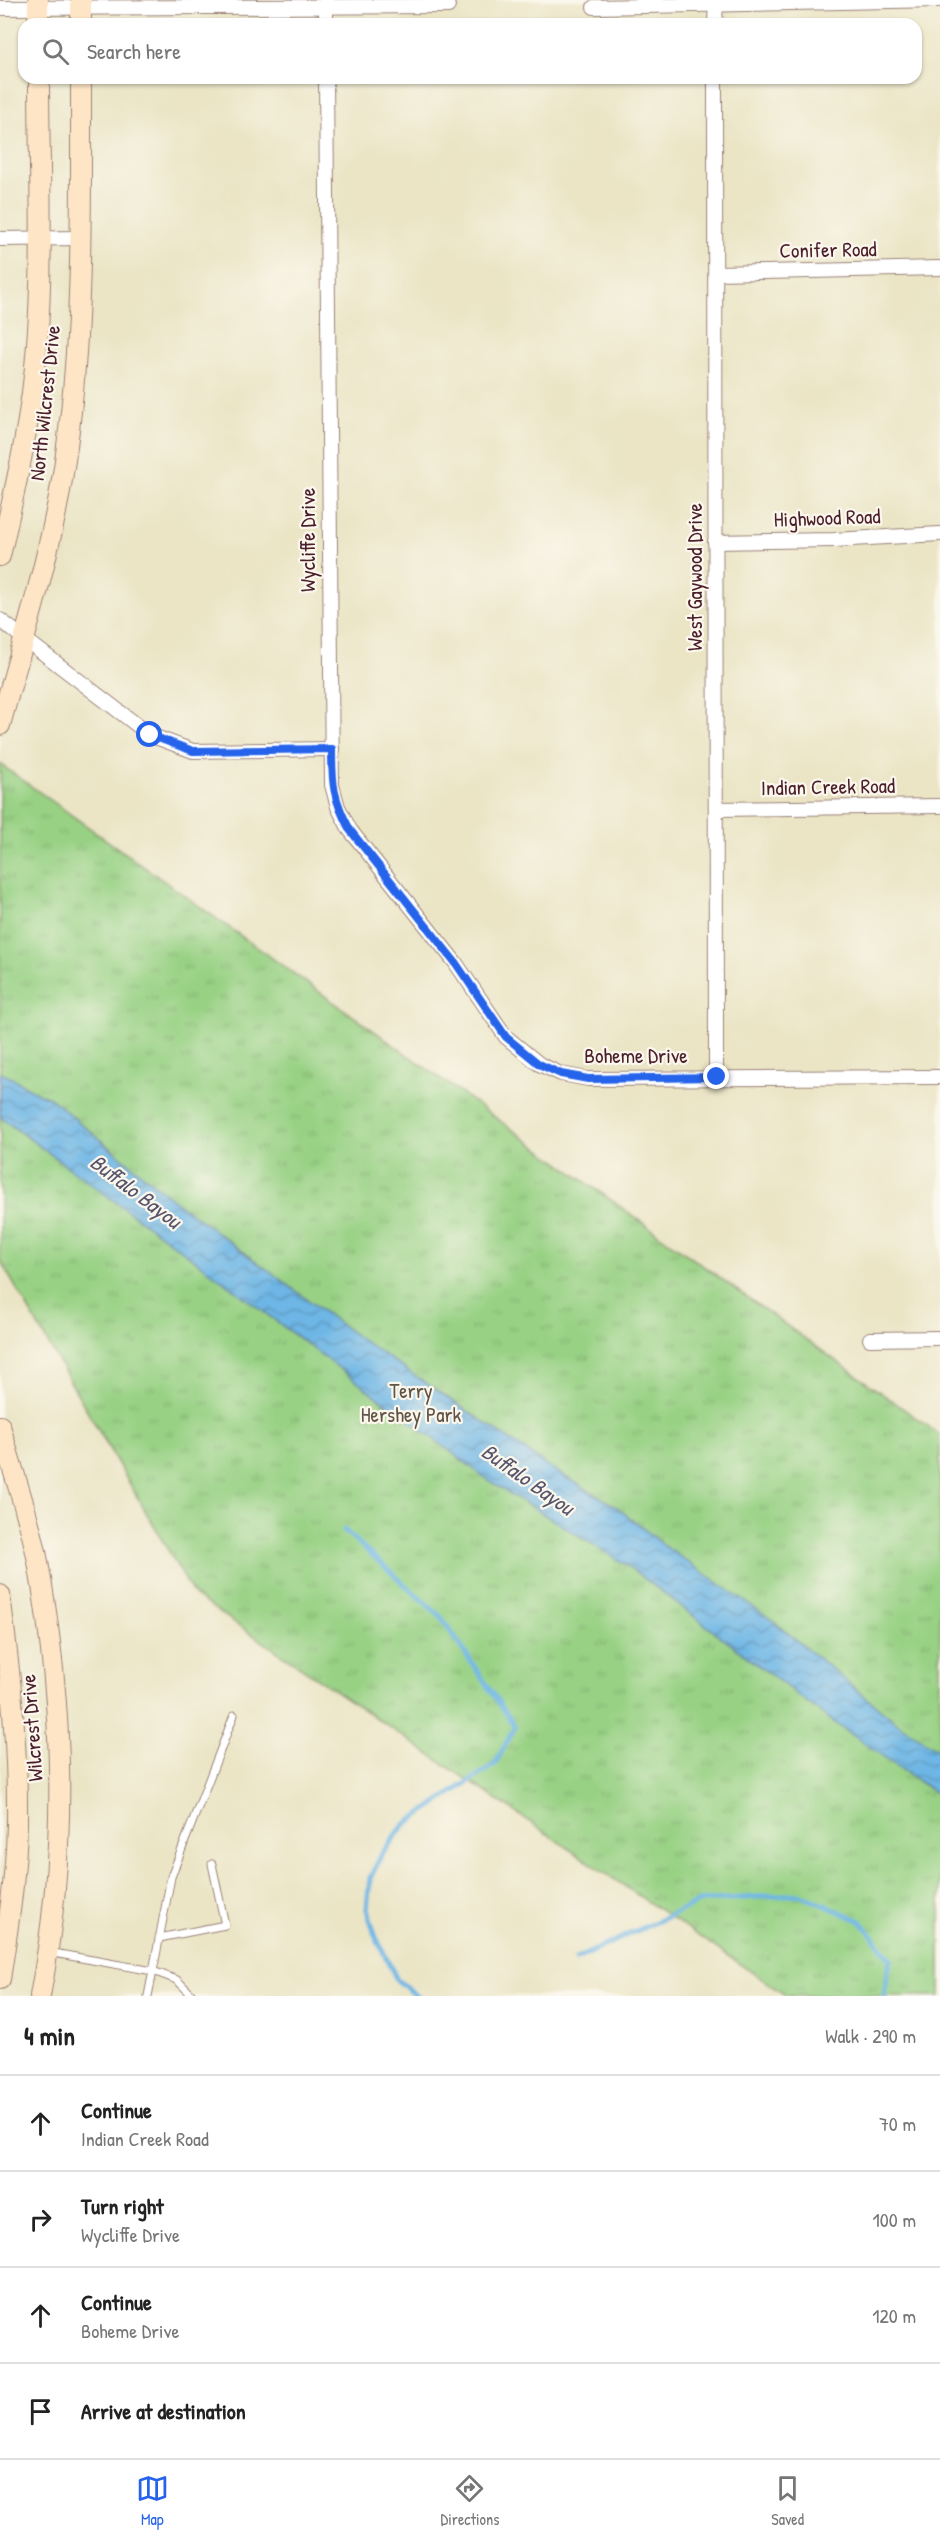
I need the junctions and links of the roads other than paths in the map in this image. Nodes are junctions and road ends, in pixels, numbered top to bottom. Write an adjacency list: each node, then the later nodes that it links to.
1 (940, 0): 3 (street)
2 (326, 3): 4 (street); 8 (street)
3 (716, 3): 5 (street); 9 (street)
4 (448, 6)
5 (594, 7)
6 (0, 8): 7 (street)
7 (38, 11): 8 (street)
8 (81, 11)
9 (715, 18)
10 (39, 84): 16 (main road, North Wilcrest Drive)
11 (81, 84): 14 (main road, North Wilcrest Drive)
12 (326, 84): 25 (street, Wycliffe Drive)
13 (715, 84): 18 (street, West Gaywood Drive)
14 (81, 238): 16 (street); 23 (main road, North Wilcrest Drive)
15 (0, 239): 16 (street)
16 (40, 239): 21 (main road, North Wilcrest Drive)
17 (940, 268): 18 (street, Conifer Road)
18 (716, 273): 20 (street, West Gaywood Drive)
19 (940, 534): 20 (street, Highwood Road)
20 (716, 542): 27 (street, West Gaywood Drive)
21 (0, 556)
22 (0, 620): 23 (street)
23 (24, 639): 24 (main road, North Wilcrest Drive); 25 (street)
24 (0, 725)
25 (332, 749): 28 (street, Wycliffe Drive)
26 (940, 806): 27 (street, Indian Creek Road)
27 (717, 809): 29 (street, West Gaywood Drive)
28 (455, 962): 29 (street, Boheme Drive)
29 (717, 1077): 30 (street, Boheme Drive)
30 (940, 1077)
31 (940, 1338): 32 (street)
32 (870, 1339)
33 (0, 1426): 38 (main road, Wilcrest Drive)
34 (0, 1595): 40 (main road, Wilcrest Drive)
35 (234, 1715): 37 (lane)
36 (212, 1864): 37 (lane)
37 (159, 1938): 39 (lane)
38 (48, 1952): 39 (lane); 41 (main road, Wilcrest Drive)
39 (153, 1971): 42 (lane); 43 (lane)
40 (0, 1979)
41 (40, 1996)
42 (148, 1996)
43 (193, 1996)

